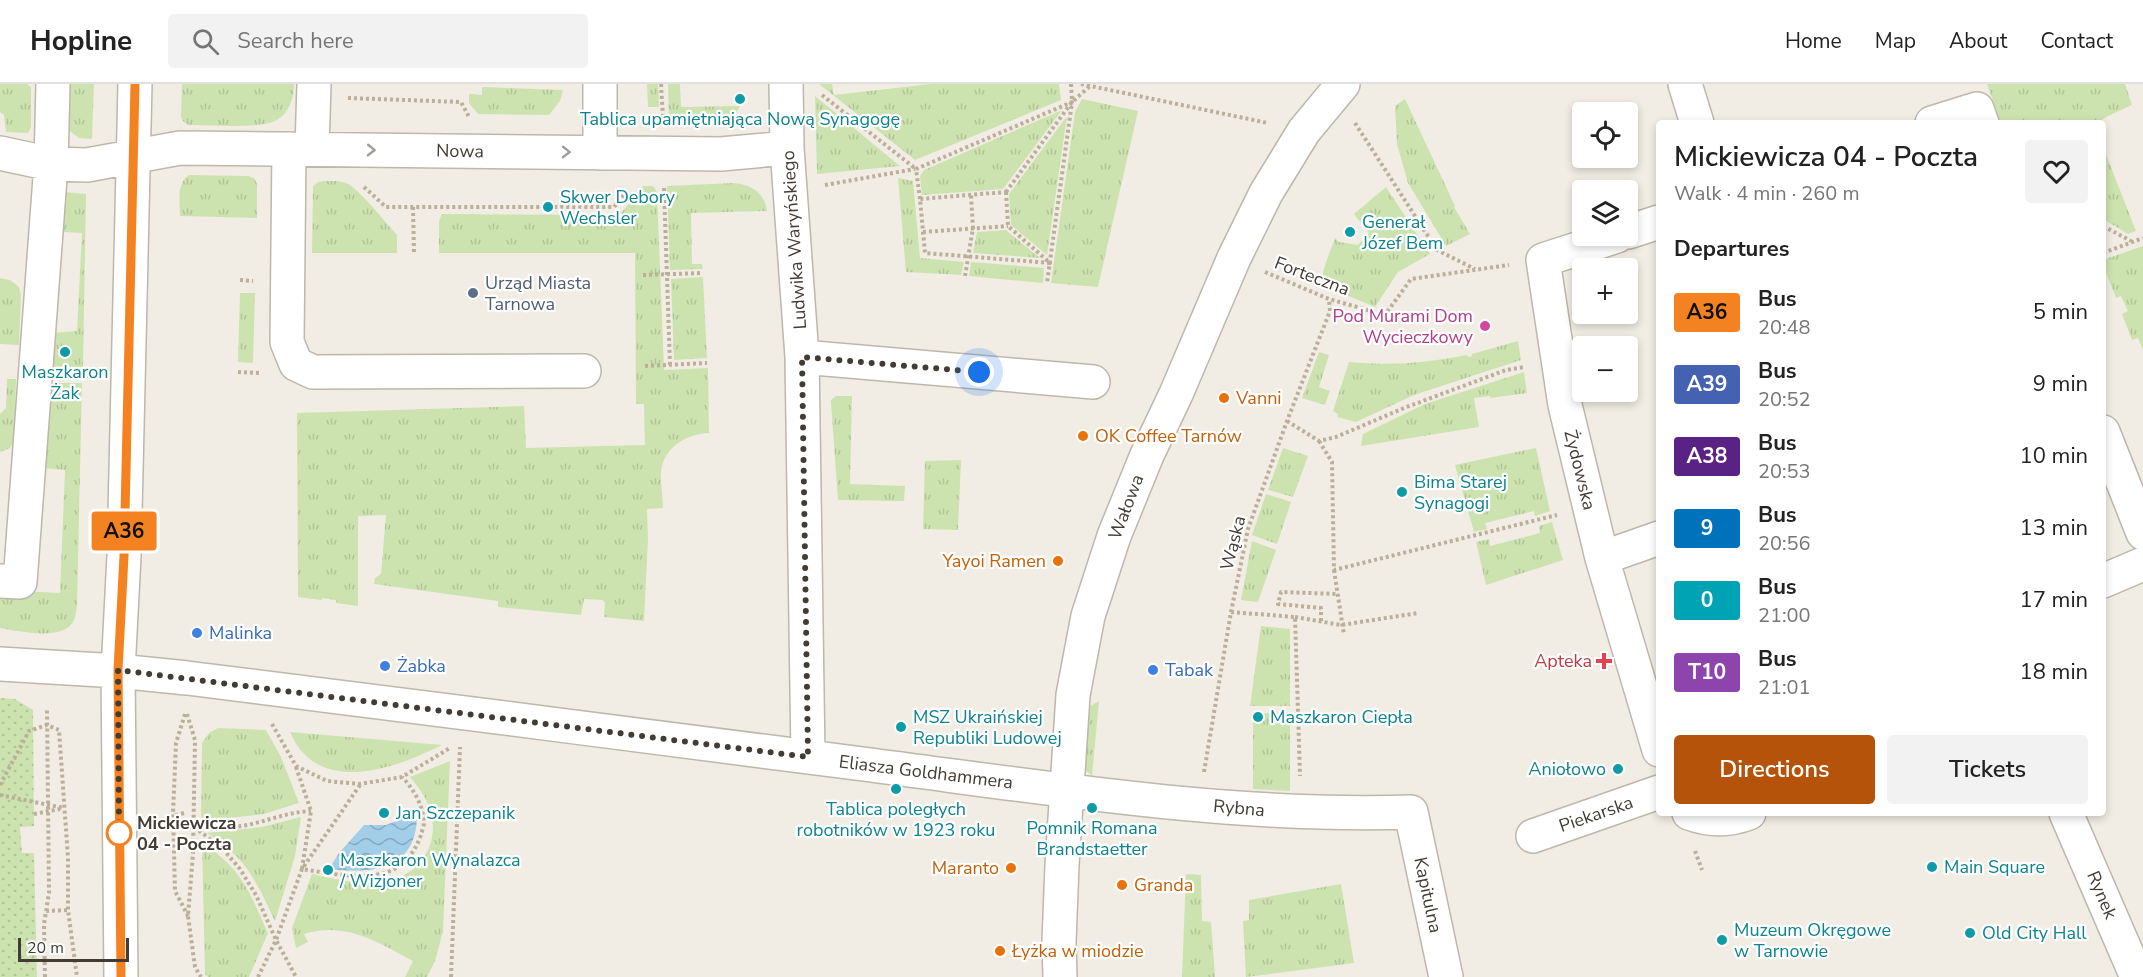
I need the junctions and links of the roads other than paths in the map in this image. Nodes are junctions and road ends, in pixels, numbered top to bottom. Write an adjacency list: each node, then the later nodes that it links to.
1 (53, 84): 16 (street)
2 (135, 84): 15 (street)
3 (314, 84): 12 (street)
4 (600, 84): 14 (street)
5 (786, 84): 11 (street, Ludwika Waryńskiego)
6 (1685, 84): 8 (street)
7 (1341, 88): 34 (street, Wałowa)
8 (1696, 120)
9 (1942, 120): 10 (street)
10 (1981, 120)
11 (787, 148): 14 (street, Nowa); 20 (street, Ludwika Waryńskiego)
12 (300, 149): 14 (street, Nowa, one-way to 14); 15 (street, Nowa); 21 (street)
13 (0, 153): 16 (street, Nowa)
14 (600, 153)
15 (133, 157): 16 (street, Nowa); 31 (street)
16 (51, 164): 29 (street)
17 (1656, 223): 18 (street)
18 (1638, 229)
19 (1586, 246): 26 (street, Żydowska)
20 (802, 357): 22 (street); 33 (street, Ludwika Waryńskiego)
21 (584, 371)
22 (1093, 382)
23 (2106, 440): 24 (street)
24 (2143, 533)
25 (1656, 539): 26 (street)
26 (1602, 558): 32 (street, Żydowska)
27 (2143, 564): 28 (street)
28 (2106, 580)
29 (0, 581)
30 (0, 664): 31 (street, Eliasza Goldhammera)
31 (118, 670): 33 (street, Eliasza Goldhammera); 41 (street)
32 (1656, 740)
33 (808, 757): 34 (street, Eliasza Goldhammera)
34 (1066, 790): 36 (street, Rybna); 42 (street, Wałowa)
35 (1656, 793): 40 (street, Piekarska)
36 (1412, 812): 43 (street, Kapitulna)
37 (1699, 816): 38 (street)
38 (1742, 816)
39 (2067, 816): 44 (street, Rynek)
40 (1533, 836)
41 (121, 977)
42 (1060, 977)
43 (1446, 977)
44 (2137, 977)

